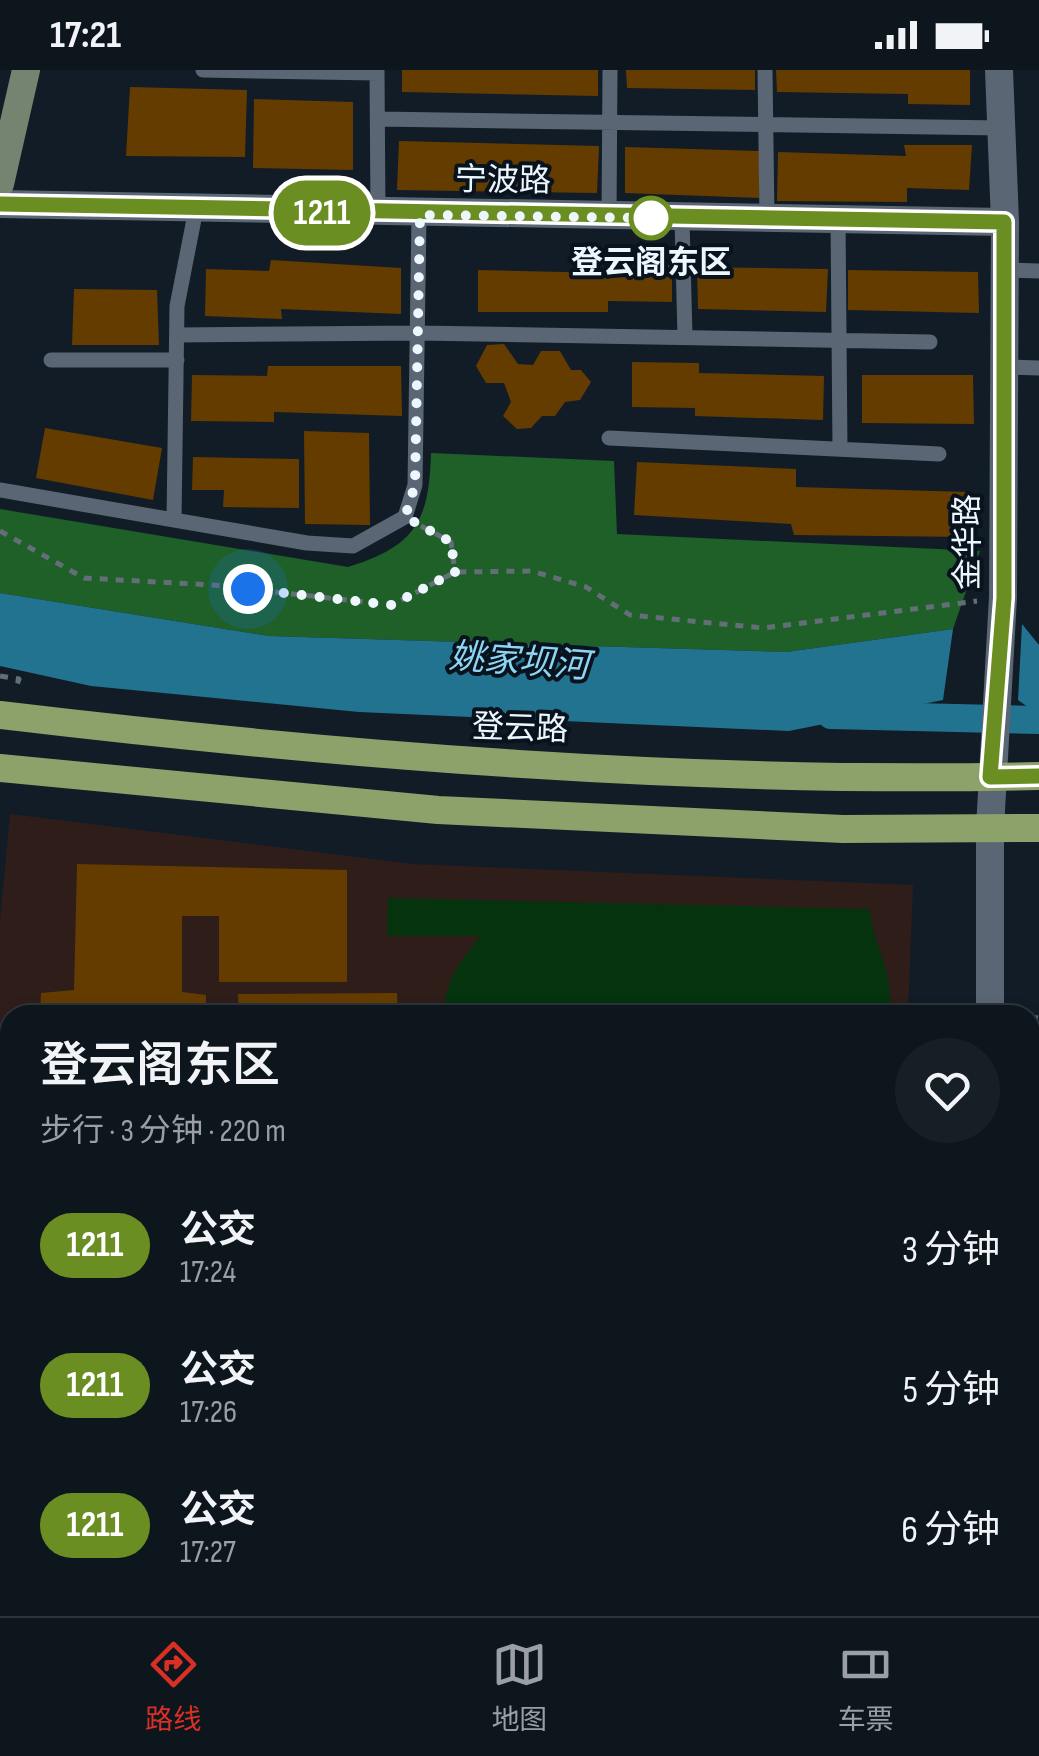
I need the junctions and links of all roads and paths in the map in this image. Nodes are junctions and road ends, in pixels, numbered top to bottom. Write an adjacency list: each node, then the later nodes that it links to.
1 (26, 70): 11 (main road)
2 (204, 70): 6 (lane)
3 (610, 70): 8 (lane)
4 (765, 70): 9 (lane)
5 (999, 70): 10 (street, 金华路)
6 (377, 71): 7 (lane)
7 (378, 119): 8 (lane); 14 (lane)
8 (610, 122): 9 (lane); 16 (lane)
9 (765, 125): 10 (lane); 18 (lane)
10 (1001, 128): 20 (street, 金华路)
11 (0, 184)
12 (0, 204): 13 (street, 宁波路)
13 (196, 209): 14 (street, 宁波路); 24 (lane)
14 (378, 214): 15 (street, 宁波路)
15 (420, 215): 16 (street, 宁波路); 23 (lane)
16 (609, 217): 17 (street, 宁波路)
17 (682, 218): 18 (street, 宁波路); 25 (lane)
18 (766, 219): 19 (street, 宁波路)
19 (838, 220): 20 (street, 宁波路); 26 (lane)
20 (1004, 222): 21 (street, 金华路)
21 (1004, 270): 22 (lane); 30 (street, 金华路)
22 (1039, 271)
23 (418, 333): 24 (lane); 25 (lane); 36 (lane)
24 (176, 335): 29 (lane)
25 (685, 337): 26 (lane)
26 (836, 340): 27 (lane); 33 (lane)
27 (930, 342)
28 (52, 360): 29 (lane)
29 (176, 360): 37 (lane)
30 (1004, 367): 31 (lane); 40 (street, 金华路)
31 (1039, 368)
32 (608, 438): 33 (lane)
33 (840, 449): 34 (lane)
34 (939, 454)
35 (0, 490): 37 (lane)
36 (405, 517): 37 (lane); 39 (path)
37 (174, 520)
38 (0, 531): 39 (path)
39 (455, 572): 40 (path)
40 (1004, 598): 44 (street, 金华路)
41 (0, 715): 44 (main road, 登云路)
42 (0, 768): 45 (main road)
43 (1039, 776): 44 (main road, 登云路)
44 (990, 777): 45 (street, 金华路)
45 (990, 828): 46 (main road); 47 (street, 金华路)
46 (1039, 828)
47 (990, 1005)

